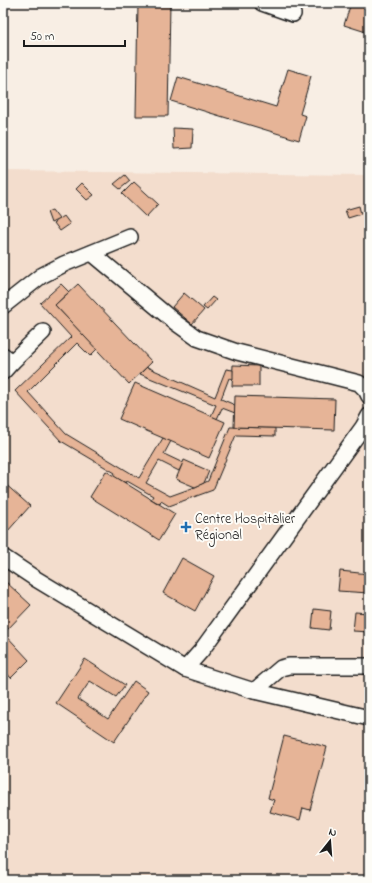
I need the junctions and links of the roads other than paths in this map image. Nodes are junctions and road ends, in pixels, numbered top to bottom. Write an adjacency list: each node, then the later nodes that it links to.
1 (262, 3): 2 (lane)
2 (293, 14)
3 (130, 237): 4 (lane)
4 (92, 253): 5 (lane); 8 (lane)
5 (3, 306)
6 (44, 332): 7 (lane)
7 (6, 363)
8 (369, 396)
9 (369, 416): 12 (lane)
10 (3, 557): 12 (lane)
11 (369, 666): 13 (lane)
12 (186, 669): 13 (lane)
13 (254, 691): 14 (lane)
14 (369, 718)

